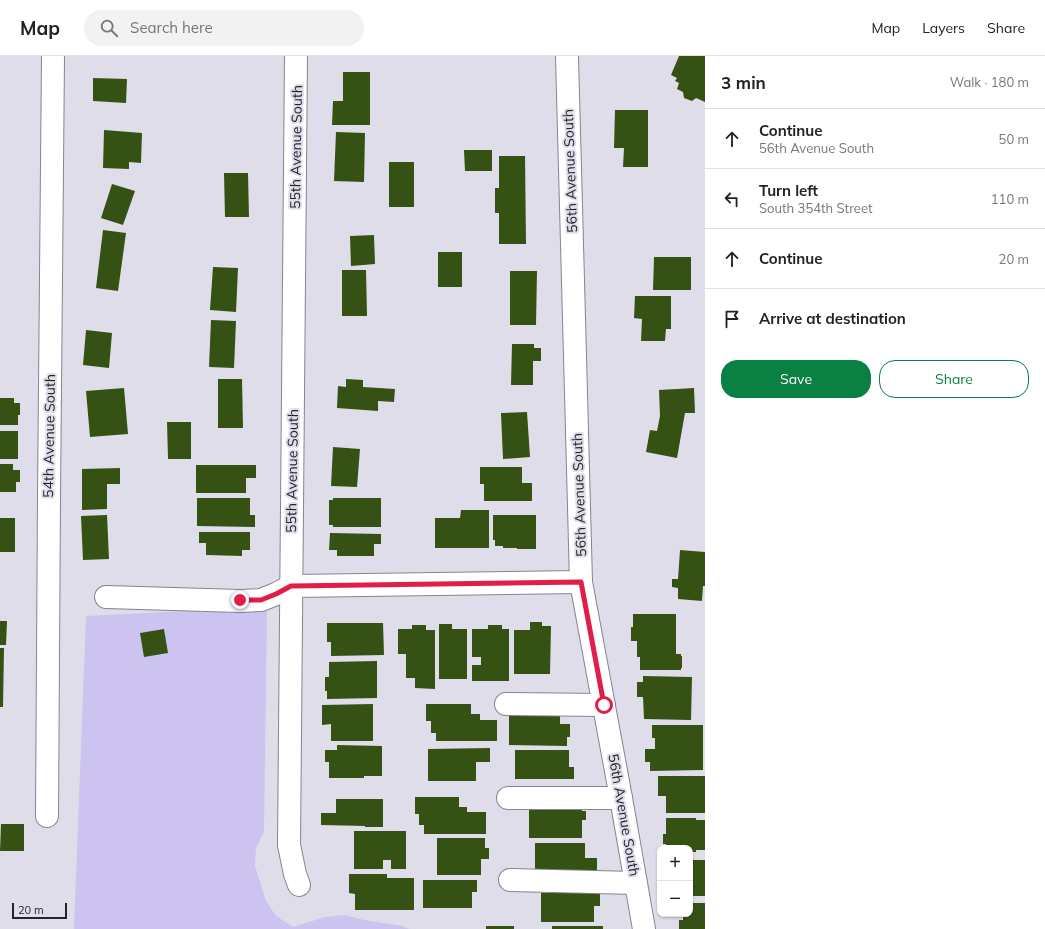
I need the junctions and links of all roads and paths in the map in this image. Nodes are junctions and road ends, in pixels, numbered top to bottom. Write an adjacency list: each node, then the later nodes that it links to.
1 (53, 56): 11 (street, 54th Avenue South)
2 (296, 56): 5 (street, 55th Avenue South)
3 (567, 56): 4 (street, 56th Avenue South)
4 (581, 582): 5 (street); 8 (street, 56th Avenue South)
5 (291, 586): 6 (street); 14 (street, 55th Avenue South)
6 (106, 597)
7 (506, 704): 8 (street)
8 (604, 705): 10 (street, 56th Avenue South)
9 (508, 798): 10 (street)
10 (621, 798): 13 (street, 56th Avenue South)
11 (47, 816)
12 (510, 880): 13 (street)
13 (636, 883): 15 (street, 56th Avenue South)
14 (299, 885)
15 (644, 929)

